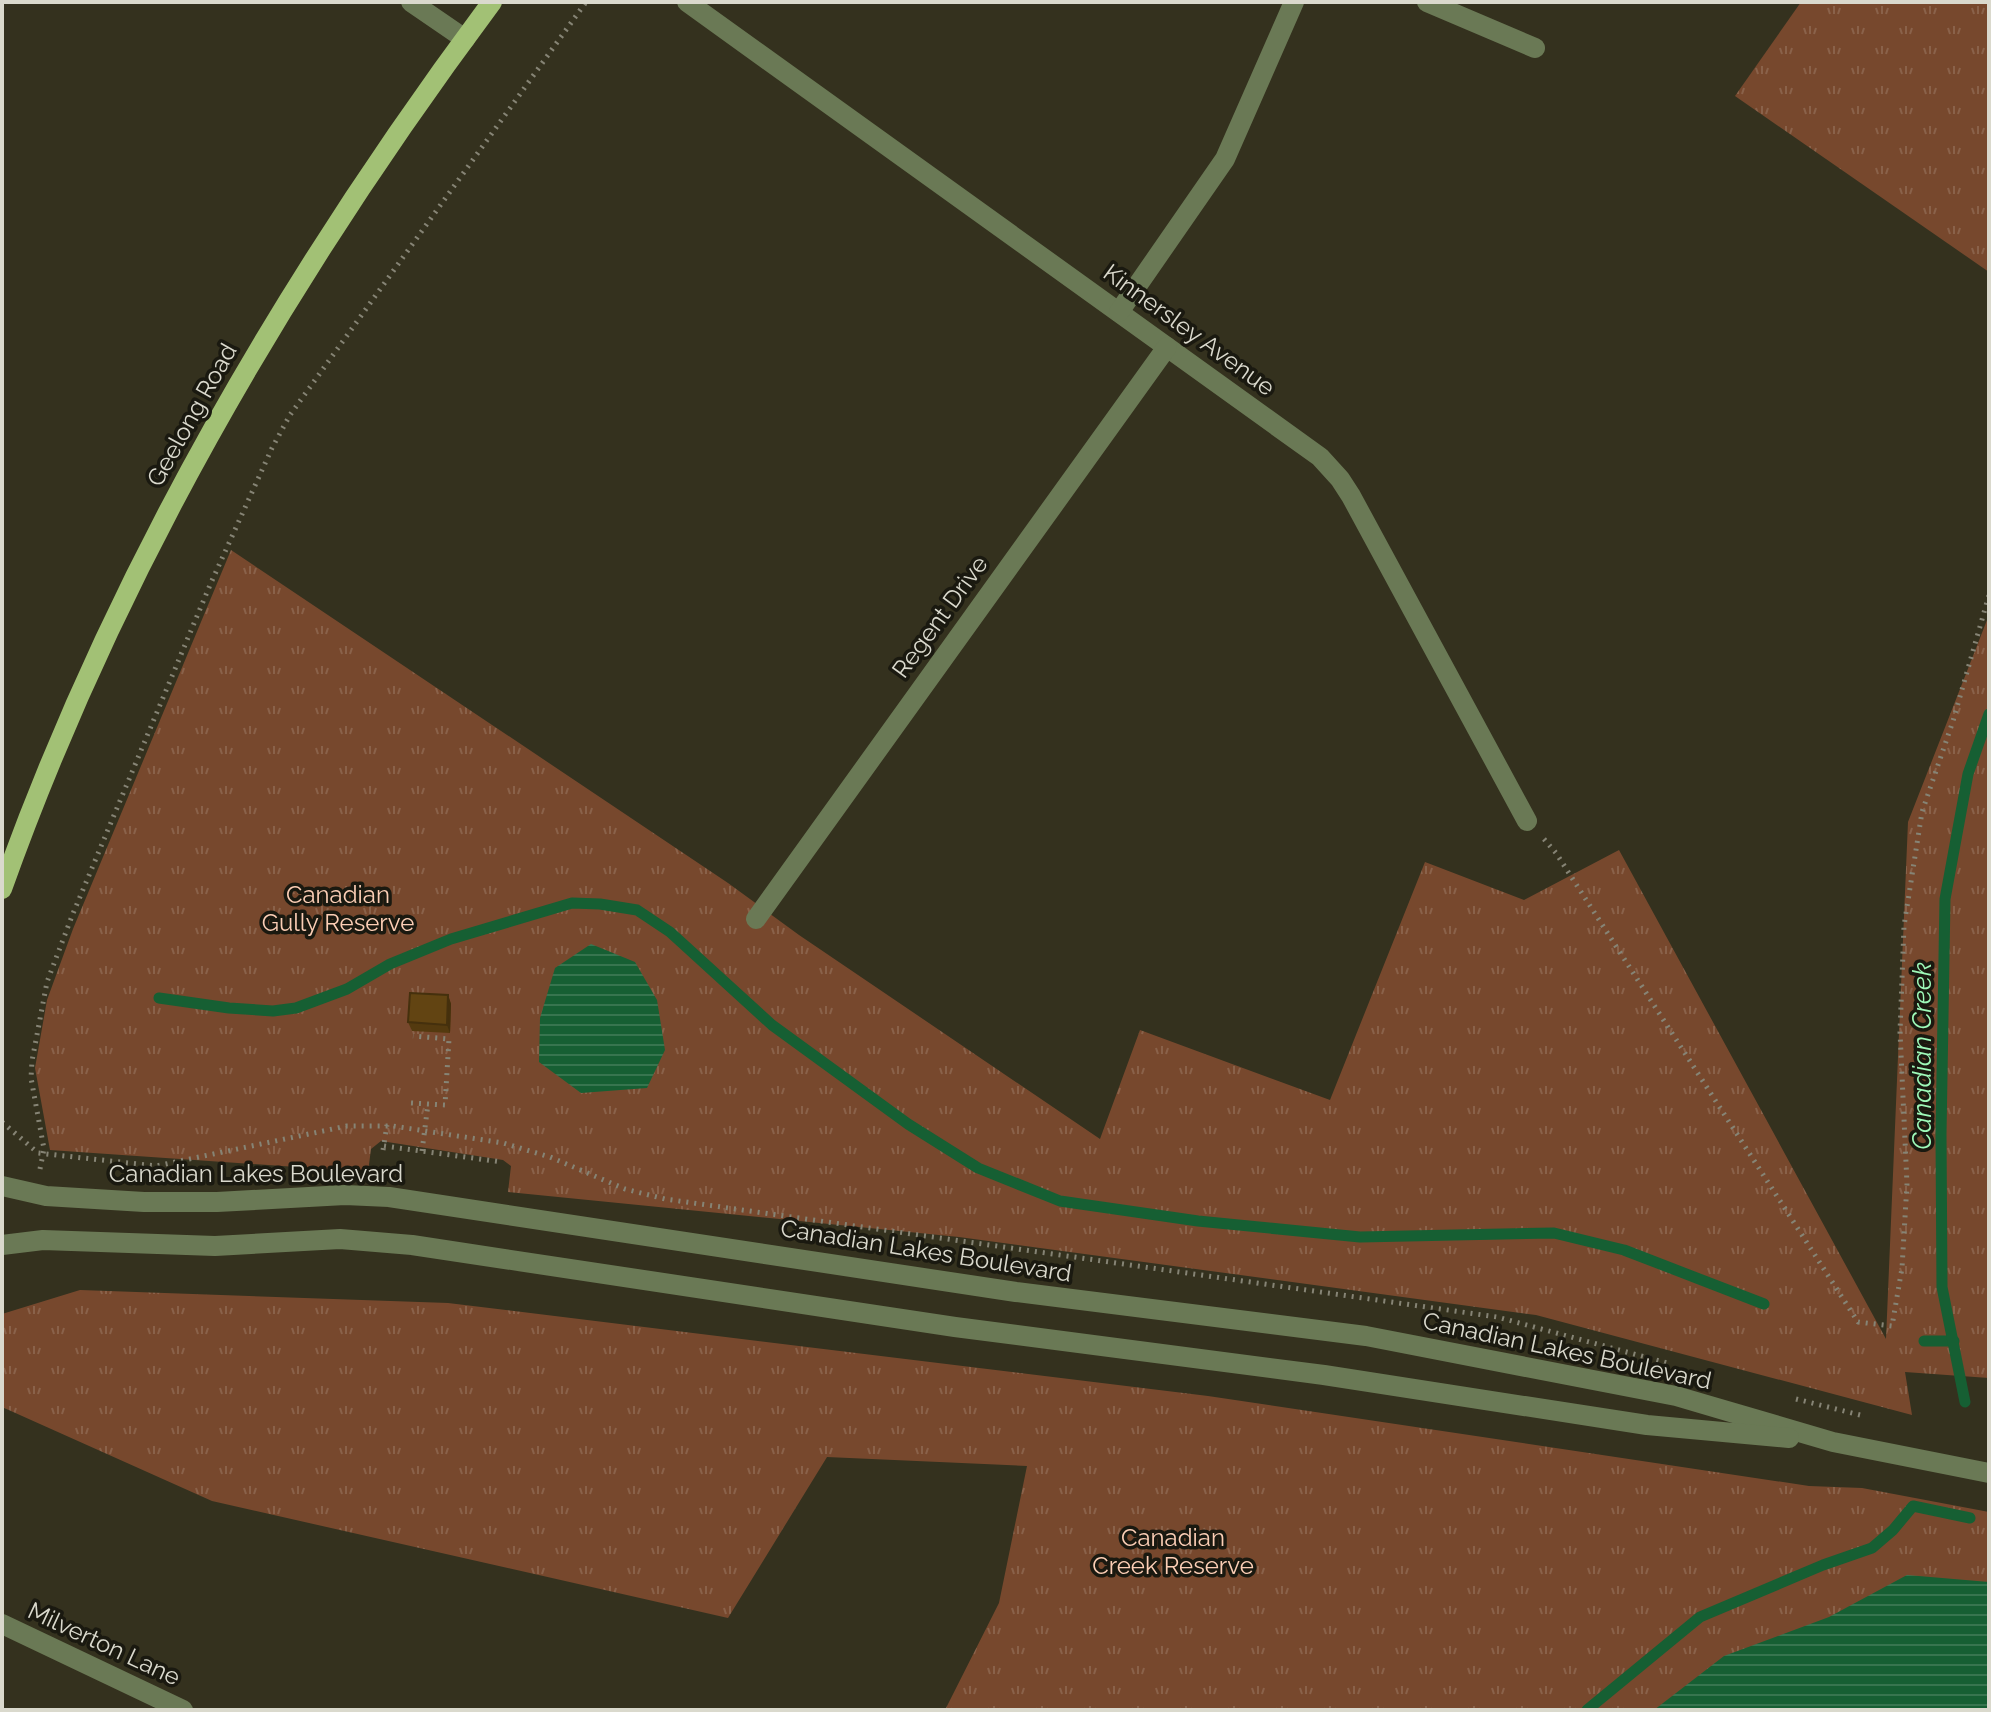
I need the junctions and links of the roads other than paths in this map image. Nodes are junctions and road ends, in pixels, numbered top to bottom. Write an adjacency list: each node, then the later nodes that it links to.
1 (411, 2): 6 (street)
2 (492, 2): 6 (main road, Geelong Road)
3 (687, 2): 8 (street, Kinnersley Avenue)
4 (1294, 2): 8 (street)
5 (1427, 2): 7 (street)
6 (465, 39): 11 (main road, Geelong Road)
7 (1535, 48)
8 (1119, 312): 9 (street, Kinnersley Avenue)
9 (1167, 347): 10 (street, Kinnersley Avenue); 12 (street, Regent Drive)
10 (1527, 821)
11 (2, 889)
12 (756, 919)
13 (2, 1186): 15 (street, Canadian Lakes Boulevard)
14 (2, 1245): 15 (street, Canadian Lakes Boulevard)
15 (1833, 1442): 16 (street, Canadian Lakes Boulevard)
16 (1989, 1473)
17 (2, 1624): 18 (street, Milverton Lane)
18 (183, 1710)

